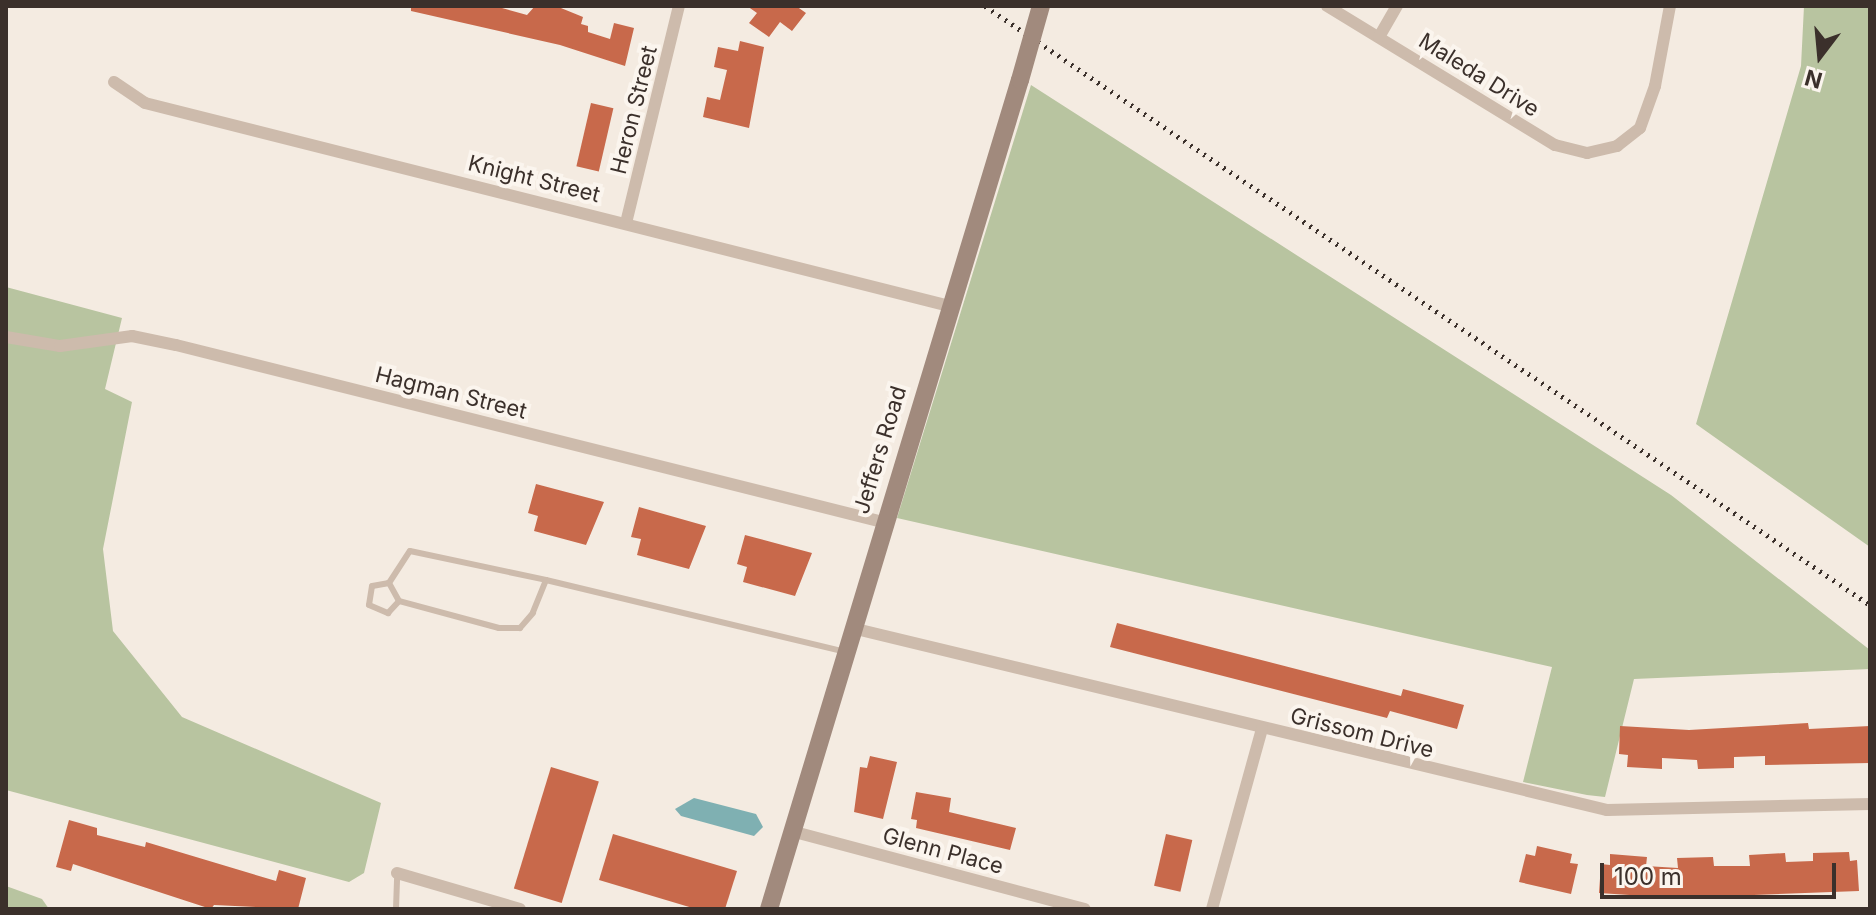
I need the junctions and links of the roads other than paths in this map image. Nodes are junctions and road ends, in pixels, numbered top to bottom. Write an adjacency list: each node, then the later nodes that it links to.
1 (679, 6): 8 (street, Heron Street)
2 (1041, 6): 9 (main road, Jeffers Road, bridge)
3 (1327, 6): 6 (street, Maleda Drive)
4 (1397, 6): 6 (street)
5 (1670, 6): 6 (street, Maleda Drive)
6 (1379, 37)
7 (114, 82): 8 (street, Knight Street)
8 (626, 223): 9 (street, Knight Street)
9 (949, 306): 11 (main road, Jeffers Road)
10 (6, 337): 11 (street, Hagman Street)
11 (883, 522): 15 (main road, Jeffers Road)
12 (546, 580): 13 (lane); 14 (lane); 16 (lane)
13 (389, 583): 14 (lane); 14 (lane)
14 (399, 601)
15 (852, 628): 16 (main road, Jeffers Road); 17 (street, Grissom Drive)
16 (845, 652): 19 (main road, Jeffers Road)
17 (1262, 729): 18 (street, Grissom Drive); 25 (street)
18 (1870, 804)
19 (791, 831): 23 (main road, Jeffers Road); 24 (street, Glenn Place)
20 (397, 873): 21 (lane); 22 (street)
21 (396, 909)
22 (520, 909)
23 (769, 909)
24 (1085, 909)
25 (1212, 909)

